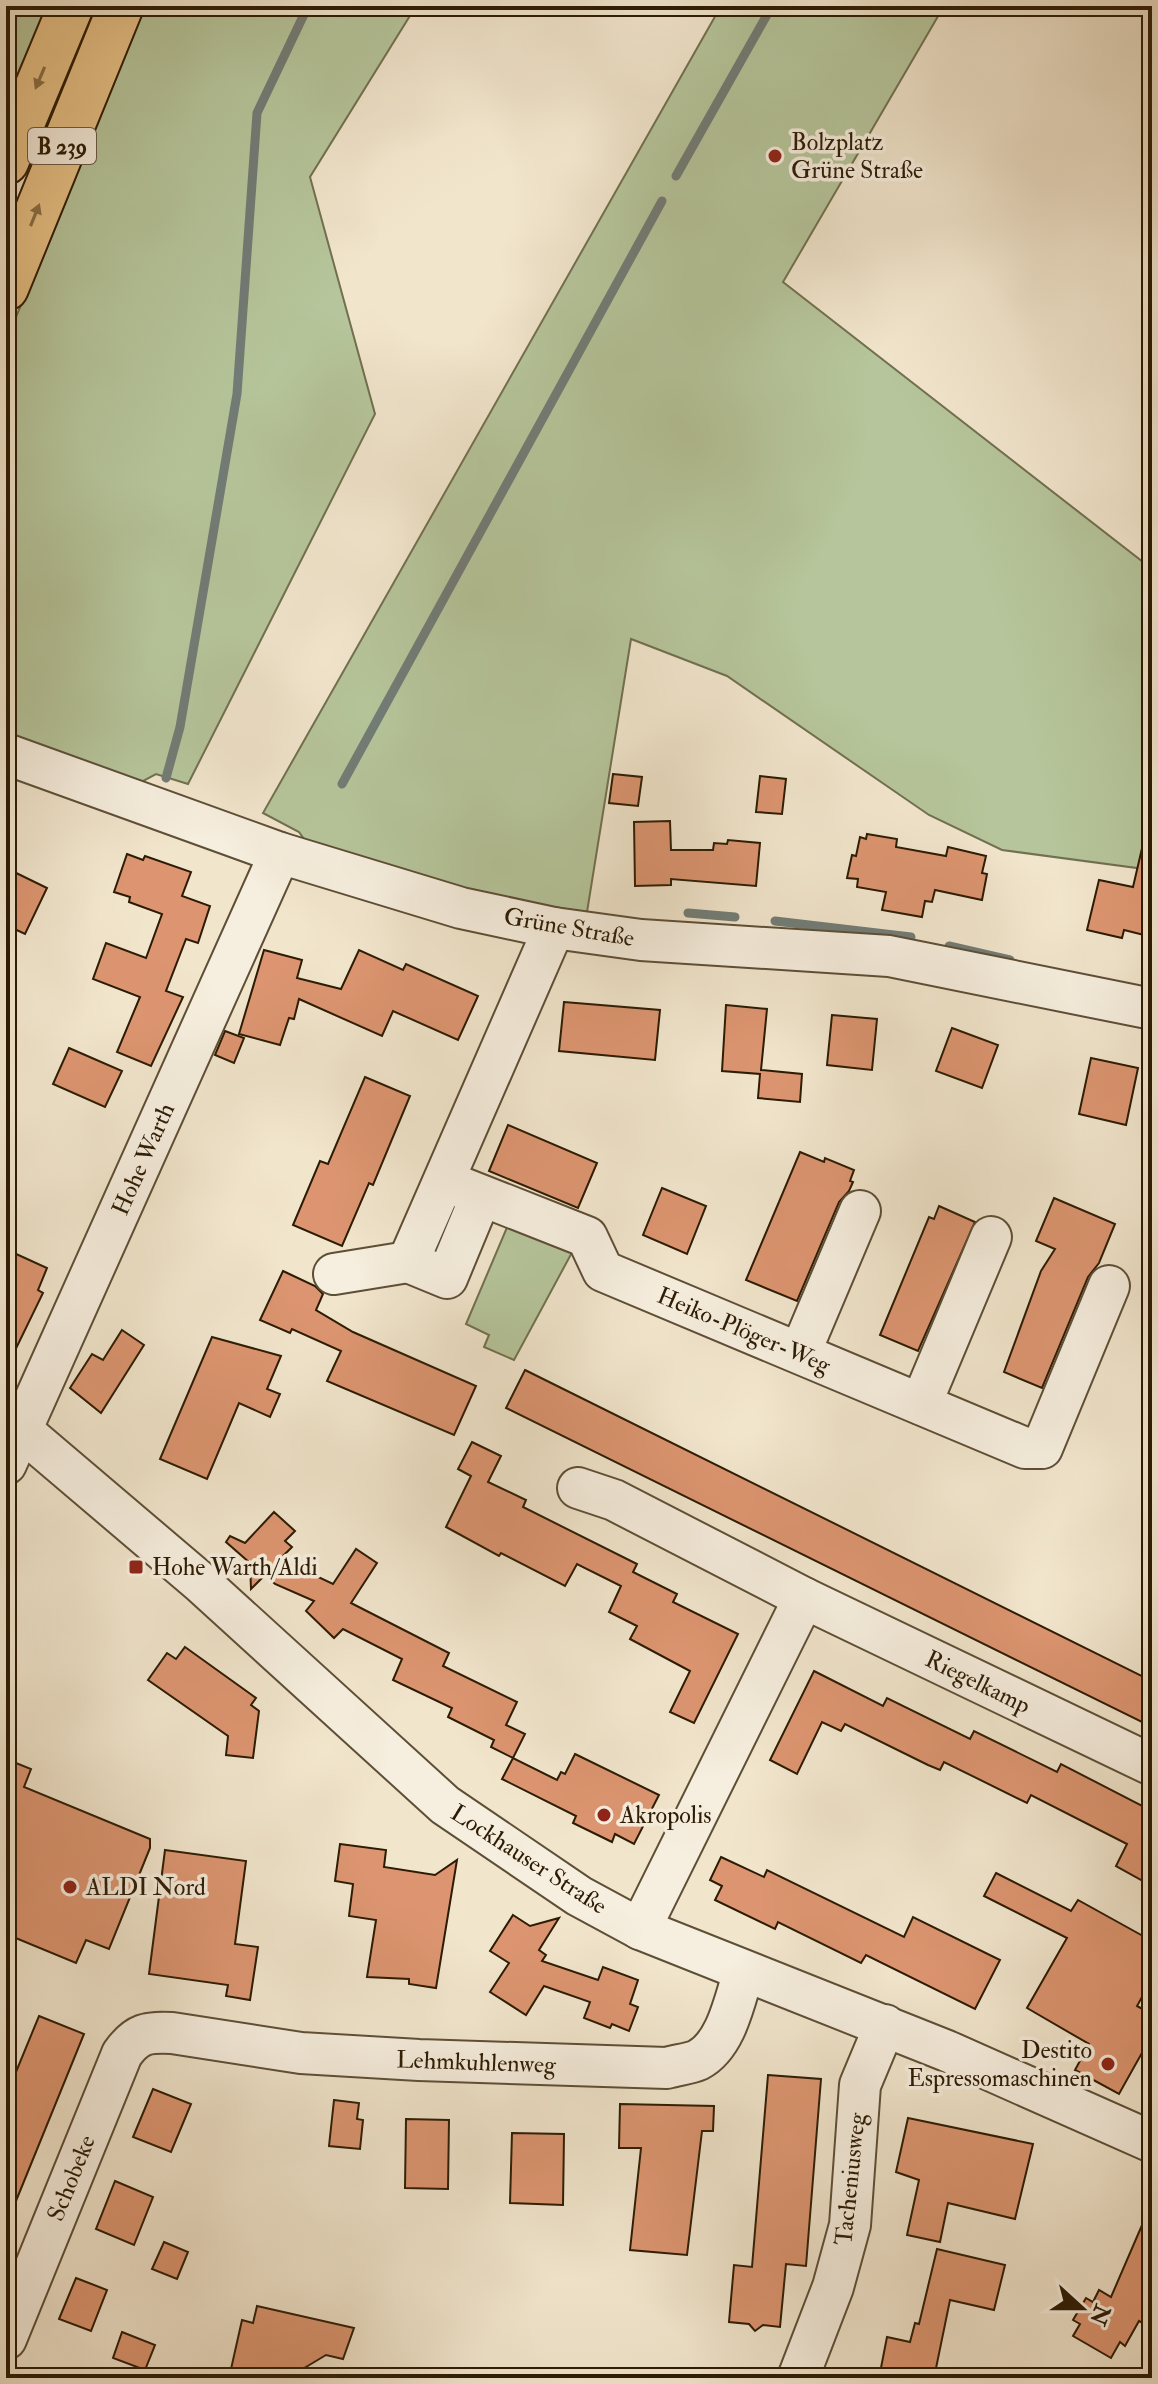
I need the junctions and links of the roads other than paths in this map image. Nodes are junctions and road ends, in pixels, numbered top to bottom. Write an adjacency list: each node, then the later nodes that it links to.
1 (71, 6): 3 (highway, B 239, one-way to 3)
2 (121, 6): 4 (highway, B 239, one-way to 2)
3 (6, 162)
4 (6, 288)
5 (6, 754): 6 (street, Grüne Straße)
6 (280, 853): 7 (street, Grüne Straße); 18 (street, Hohe Warth)
7 (554, 928): 8 (street, Grüne Straße); 9 (street)
8 (1152, 1009)
9 (445, 1181): 10 (street, Heiko-Plöger-Weg); 13 (street)
10 (481, 1196): 13 (street); 16 (street, Heiko-Plöger-Weg)
11 (860, 1211): 16 (street)
12 (991, 1237): 17 (street)
13 (408, 1262): 14 (street)
14 (334, 1274)
15 (1109, 1286): 17 (street, Heiko-Plöger-Weg)
16 (800, 1353): 17 (street, Heiko-Plöger-Weg)
17 (921, 1404)
18 (11, 1436): 22 (street, Lockhauser Straße)
19 (578, 1488): 20 (street, Riegelkamp)
20 (804, 1598): 21 (street, Riegelkamp); 22 (street)
21 (1152, 1765)
22 (640, 1929): 23 (street, Lockhauser Straße)
23 (744, 1971): 24 (street, Lockhauser Straße); 25 (street, Lehmkuhlenweg)
24 (885, 2025): 26 (street, Lockhauser Straße); 28 (street, Tacheniusweg)
25 (153, 2032): 27 (street, Schobeke)
26 (1152, 2142)
27 (6, 2339)
28 (798, 2378)

